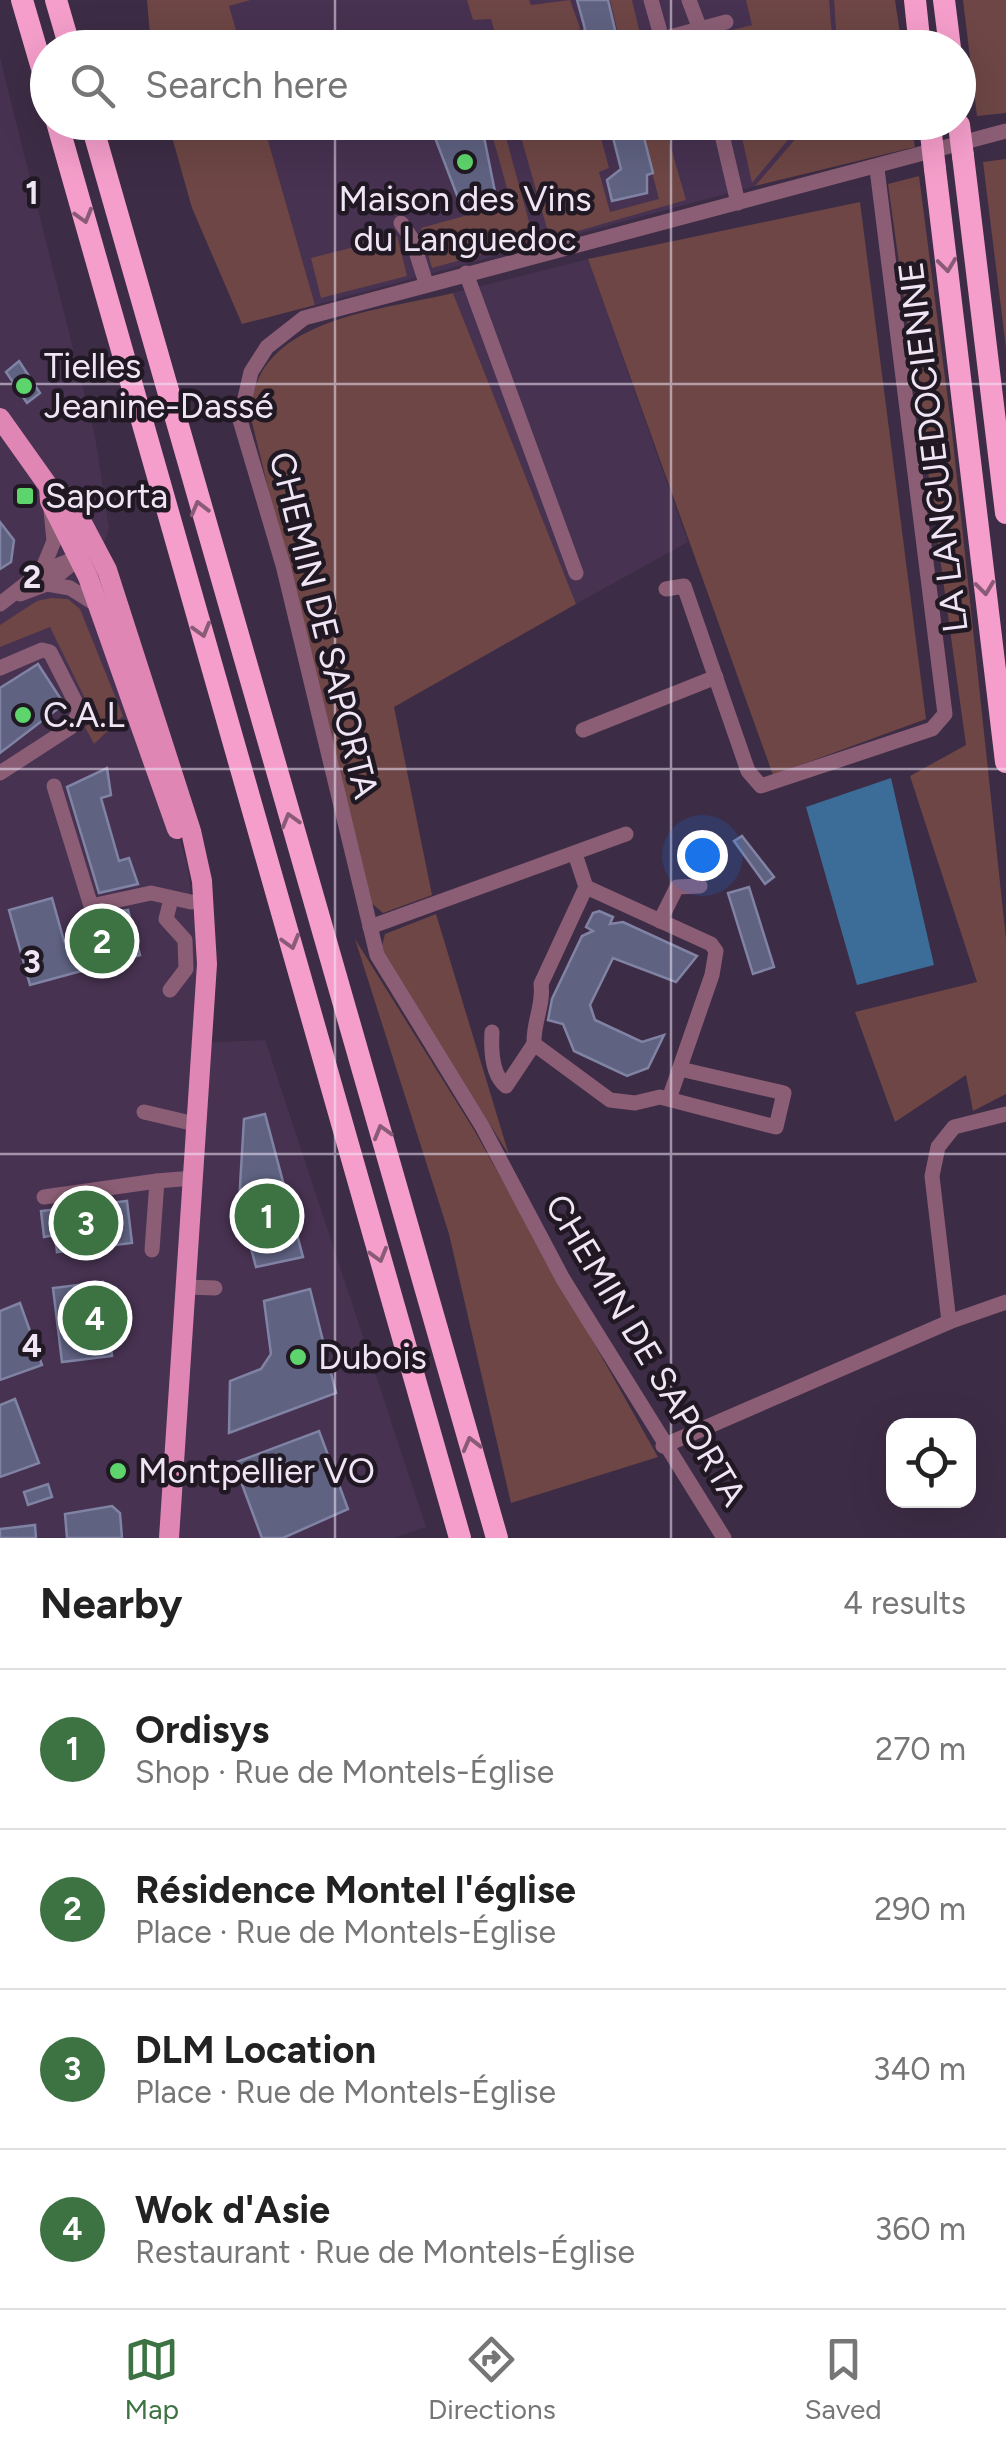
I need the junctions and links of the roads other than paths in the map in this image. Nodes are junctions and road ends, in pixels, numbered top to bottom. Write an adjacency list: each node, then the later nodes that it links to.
1 (22, 0): 8 (highway)
2 (56, 0): 9 (highway)
3 (652, 0): 10 (street)
4 (688, 0): 11 (street)
5 (915, 0): 12 (highway)
6 (944, 0): 13 (highway)
7 (726, 22): 11 (street)
8 (31, 30)
9 (65, 30)
10 (655, 30)
11 (696, 30)
12 (918, 30)
13 (948, 30)
14 (1006, 132): 20 (street, CHEMIN DE SAPORTA)
15 (62, 140): 65 (highway, one-way to 65)
16 (96, 140): 66 (highway, one-way to 16)
17 (722, 140): 21 (street)
18 (932, 140): 37 (highway, LA LANGUEDOCIENNE, one-way to 37, bridge)
19 (961, 140): 27 (highway, LA LANGUEDOCIENNE, bridge)
20 (877, 169): 21 (street, CHEMIN DE SAPORTA); 35 (street)
21 (738, 202): 23 (street, CHEMIN DE SAPORTA)
22 (401, 223): 24 (street)
23 (466, 273): 24 (street, CHEMIN DE SAPORTA); 29 (street)
24 (426, 283): 46 (street, CHEMIN DE SAPORTA)
25 (2, 423): 26 (main road)
26 (50, 494): 28 (main road); 30 (street)
27 (1006, 514)
28 (88, 552): 30 (street); 33 (main road); 44 (main road)
29 (576, 573)
30 (44, 578): 32 (street); 33 (street)
31 (666, 589): 35 (street)
32 (6, 600)
33 (99, 607): 44 (main road)
34 (0, 668): 38 (street)
35 (716, 677): 36 (street)
36 (583, 730)
37 (1006, 762)
38 (0, 773)
39 (54, 786): 44 (street)
40 (626, 834): 41 (street)
41 (575, 854): 43 (street); 46 (street)
42 (700, 886): 45 (street)
43 (586, 887): 45 (street); 49 (street)
44 (189, 900): 47 (street); 54 (main road)
45 (660, 921): 50 (street)
46 (370, 926): 63 (street, CHEMIN DE SAPORTA)
47 (170, 990)
48 (492, 1032): 49 (street)
49 (534, 1044): 51 (street)
50 (680, 1069): 51 (street); 51 (street)
51 (669, 1098)
52 (144, 1112): 54 (street)
53 (1006, 1114): 62 (street)
54 (195, 1124): 55 (main road)
55 (192, 1178): 56 (street); 59 (main road)
56 (156, 1182): 57 (street); 58 (street)
57 (44, 1196)
58 (152, 1250)
59 (186, 1287): 60 (street); 64 (main road)
60 (215, 1288)
61 (1006, 1302): 62 (street)
62 (949, 1322): 63 (street)
63 (664, 1446): 67 (street, CHEMIN DE SAPORTA)
64 (170, 1538)
65 (460, 1538)
66 (497, 1538)
67 (724, 1538)

